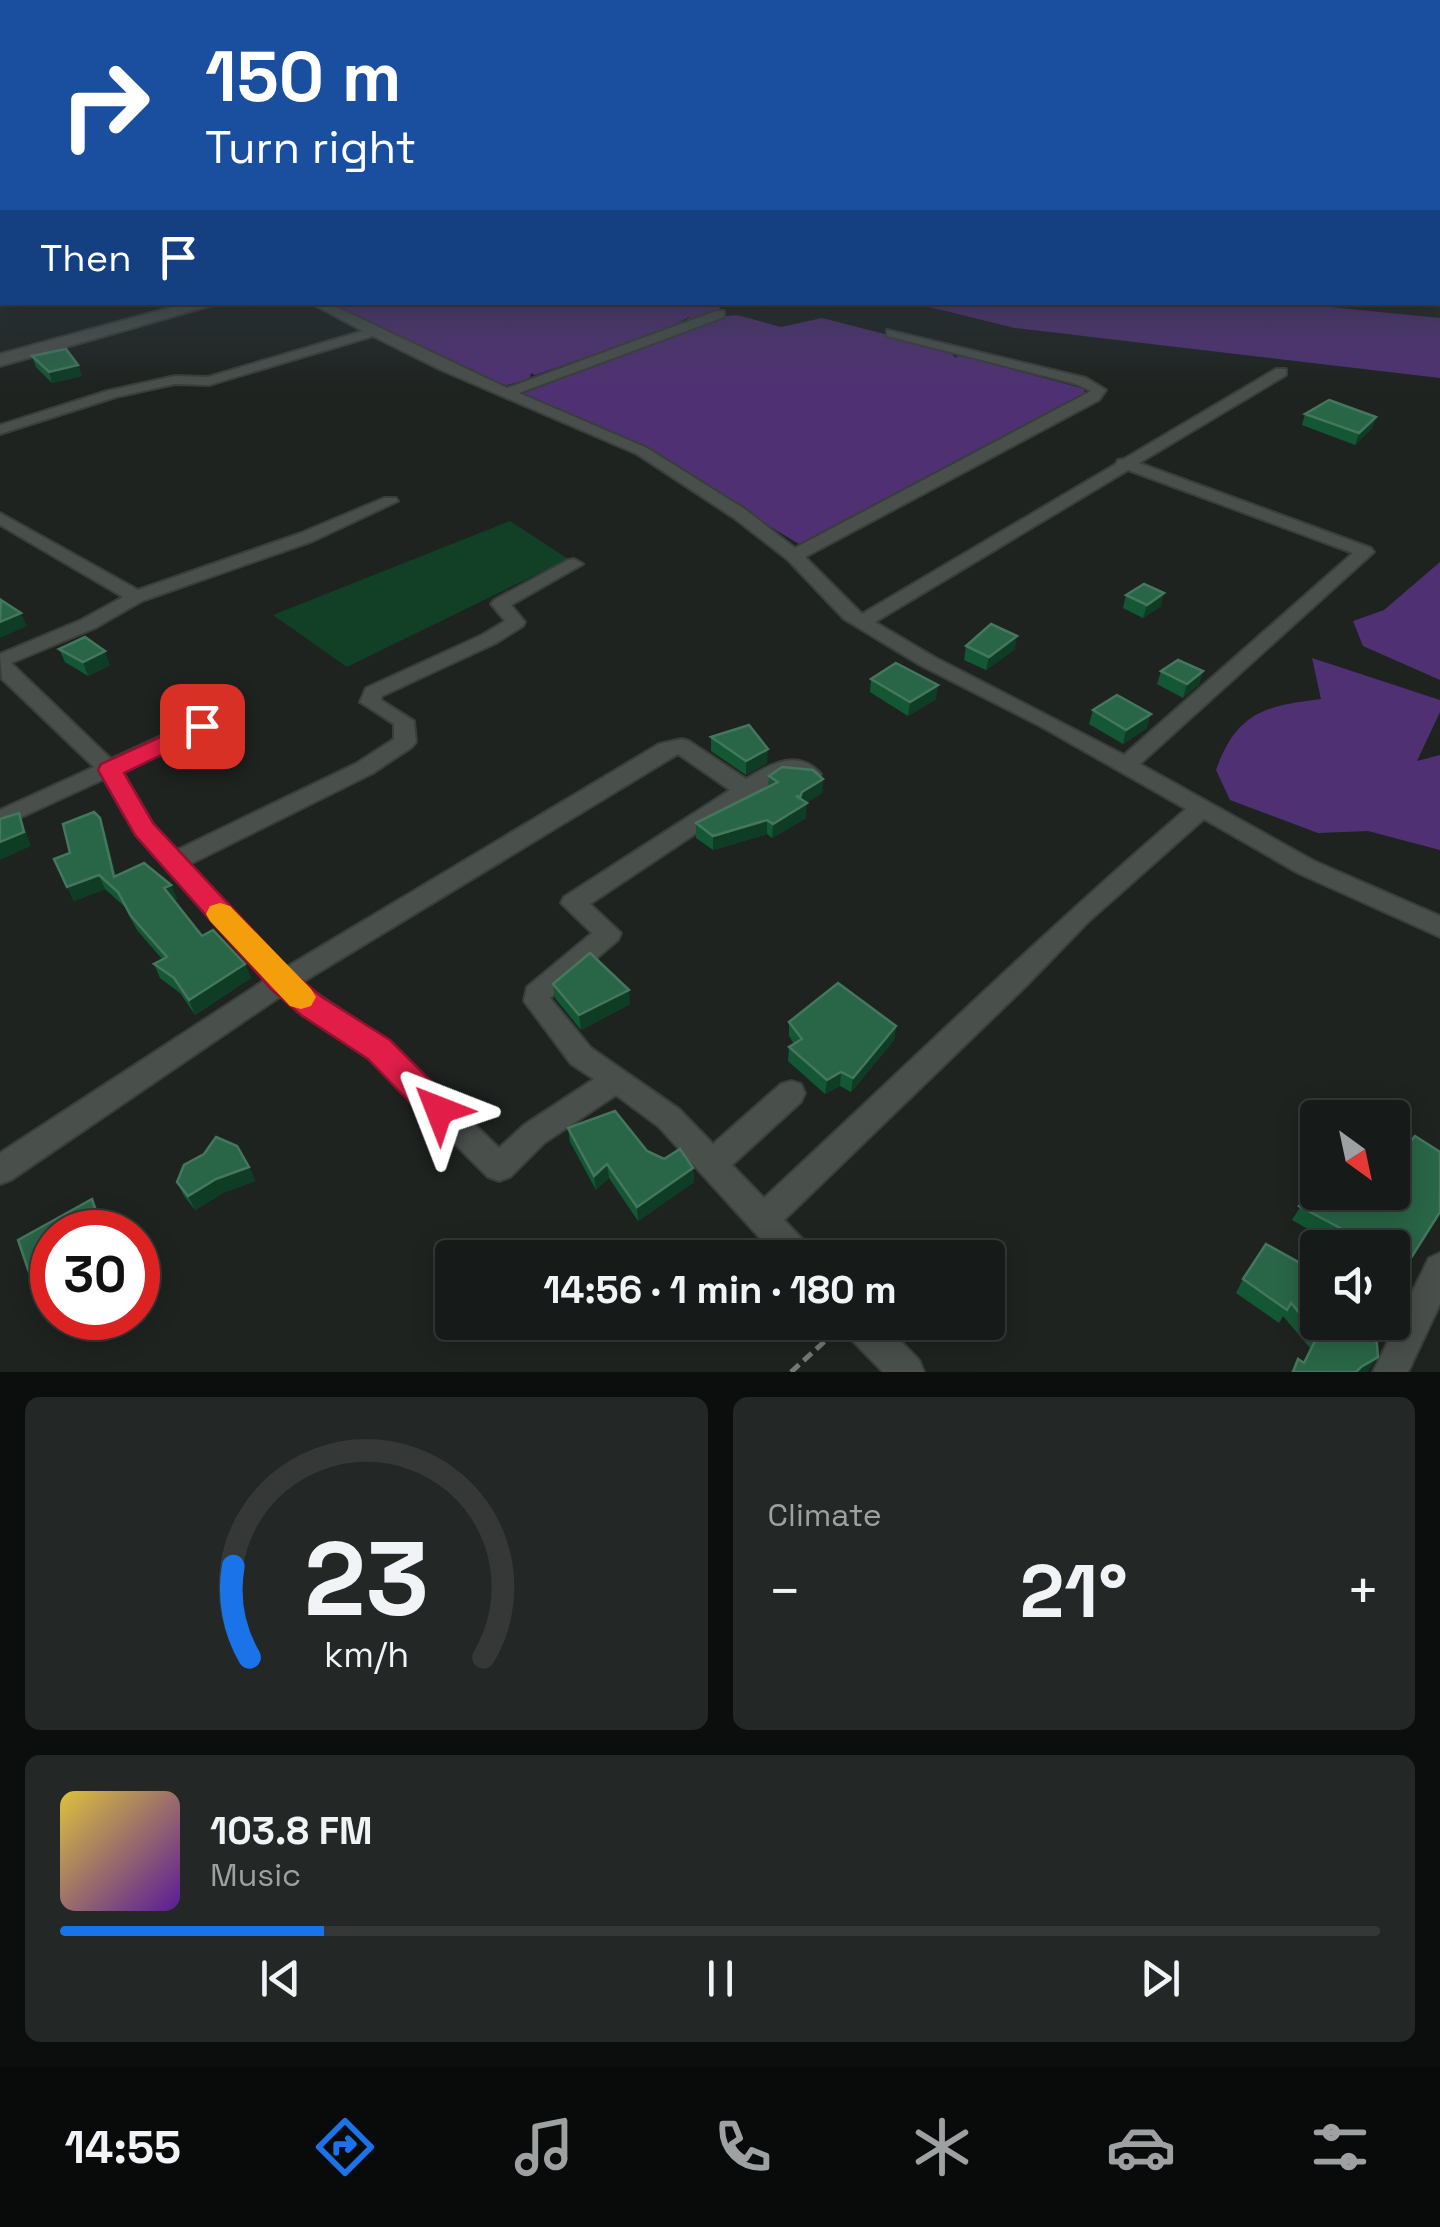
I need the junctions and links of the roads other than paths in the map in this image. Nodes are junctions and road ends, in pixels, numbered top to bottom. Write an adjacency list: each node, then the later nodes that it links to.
1 (203, 305): 6 (main road)
2 (321, 305): 4 (street)
3 (720, 314): 8 (street)
4 (373, 332): 8 (street); 9 (street)
5 (892, 333): 13 (street)
6 (0, 360)
7 (1282, 372): 10 (street)
8 (507, 392): 13 (street)
9 (0, 430)
10 (1123, 464): 16 (street); 19 (street)
11 (390, 501): 15 (street)
12 (0, 518): 15 (street)
13 (794, 556): 16 (street)
14 (574, 564): 25 (street)
15 (136, 597): 17 (street)
16 (863, 621): 19 (street)
17 (0, 661): 20 (street)
18 (233, 710): 20 (street)
19 (1125, 766): 23 (street)
20 (110, 770): 24 (street); 25 (street)
21 (810, 774): 22 (street)
22 (746, 790): 27 (street); 28 (street)
23 (1200, 810): 26 (street); 32 (street)
24 (0, 819)
25 (172, 862): 27 (street)
26 (1440, 927)
27 (282, 982): 28 (street); 31 (street)
28 (617, 1079): 30 (street)
29 (791, 1094): 30 (street)
30 (712, 1164): 32 (street)
31 (0, 1170)
32 (764, 1218): 33 (street)
33 (784, 1240)
34 (1440, 1269): 37 (street)
35 (876, 1340): 36 (street)
36 (907, 1372)
37 (1390, 1372)

